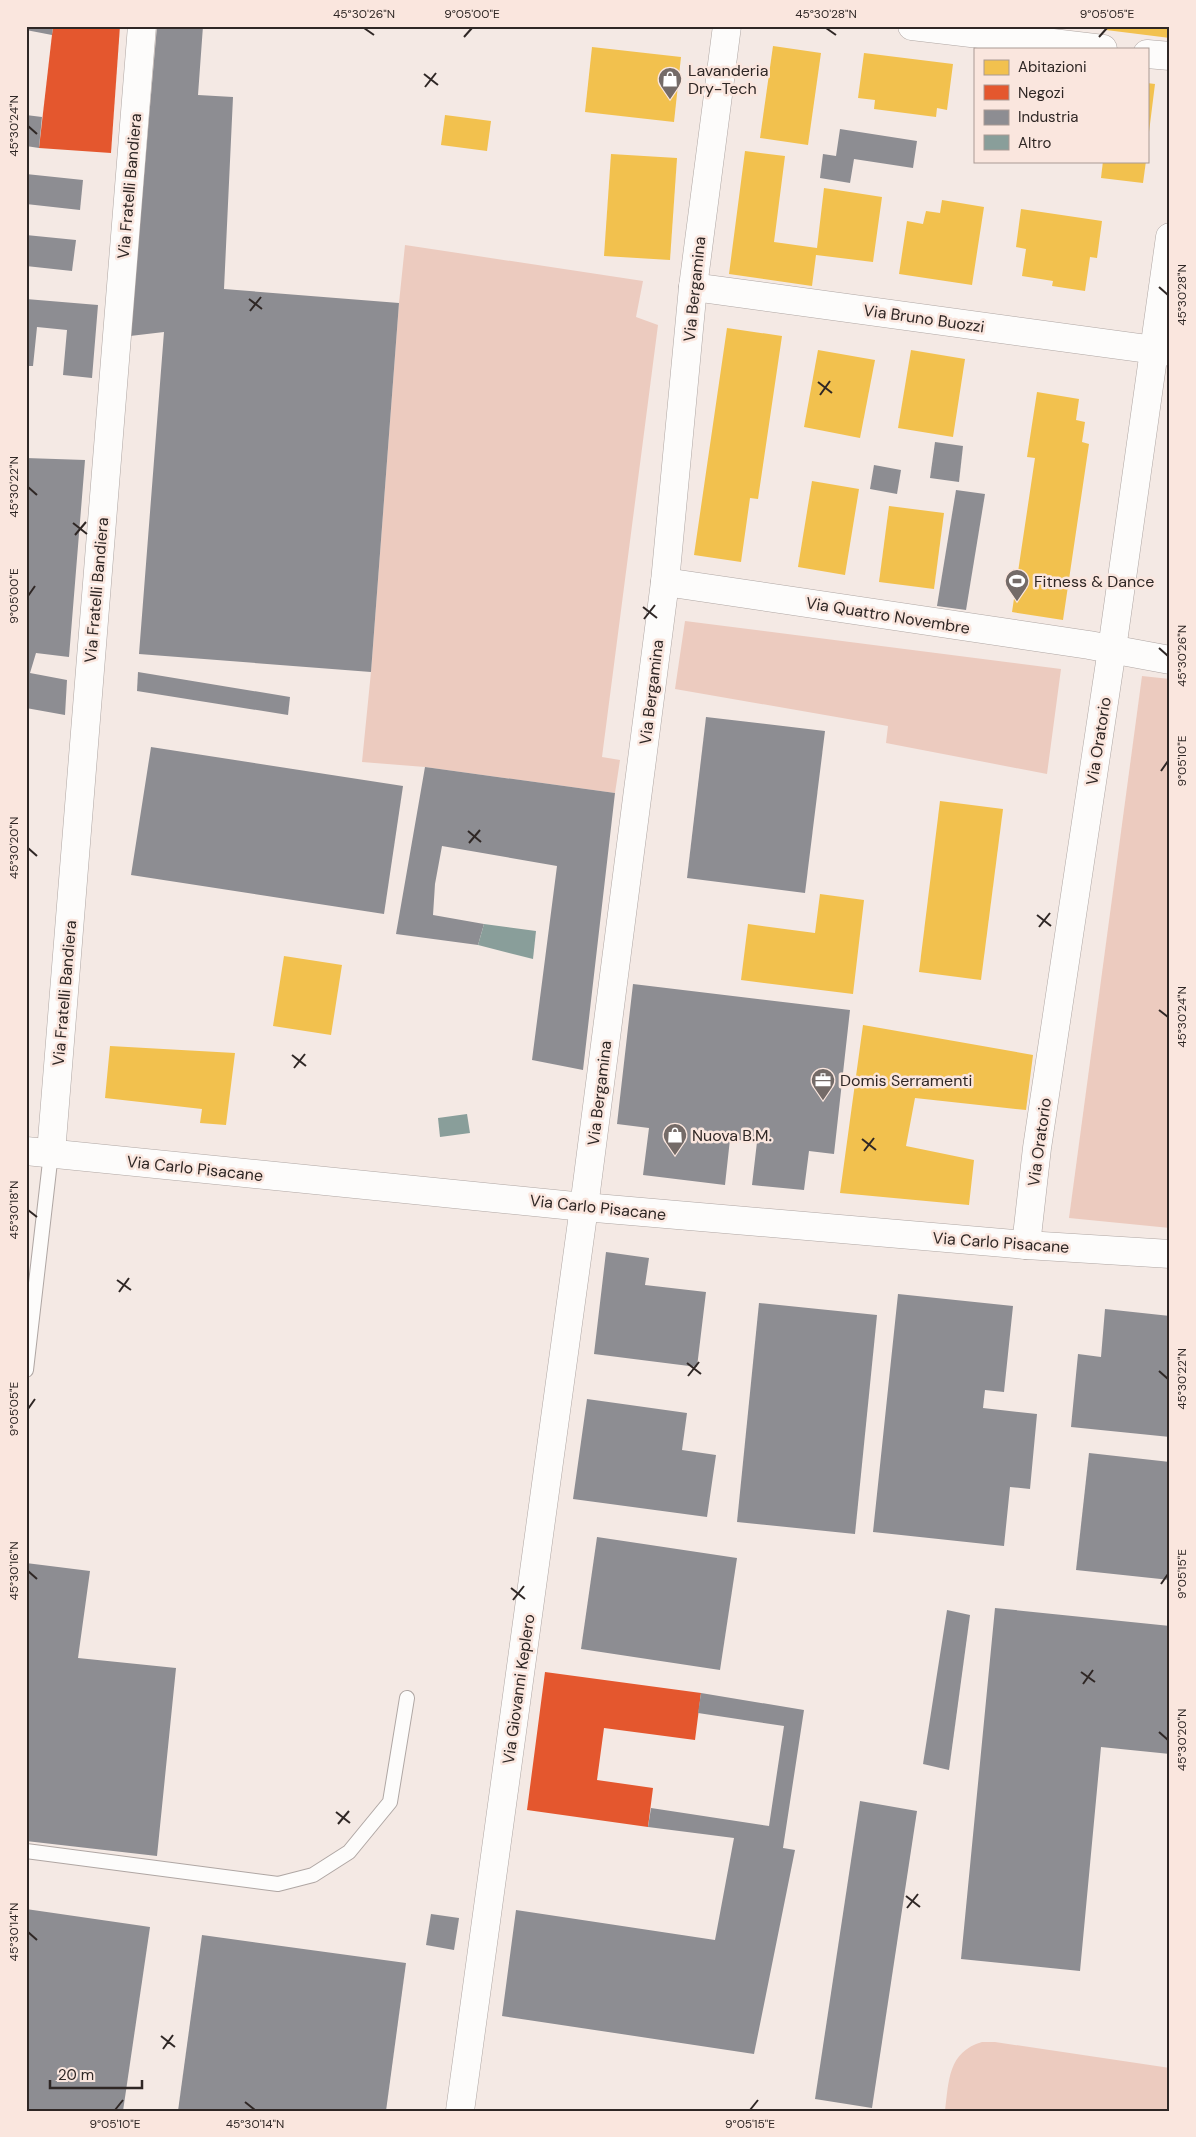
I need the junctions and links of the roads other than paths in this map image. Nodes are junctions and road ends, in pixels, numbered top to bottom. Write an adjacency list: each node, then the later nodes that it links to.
1 (142, 26): 14 (street, Via Fratelli Bandiera)
2 (727, 26): 9 (street, Via Bergamina)
3 (912, 26): 4 (street)
4 (969, 30): 5 (street)
5 (1096, 48)
6 (1148, 54): 7 (street)
7 (1170, 56)
8 (1170, 238): 10 (street, Via Oratorio)
9 (693, 287): 10 (street, Via Bruno Buozzi); 11 (street, Via Bergamina)
10 (1162, 351): 12 (street, Via Oratorio)
11 (665, 582): 12 (street, Via Quattro Novembre); 15 (street, Via Bergamina)
12 (1112, 649): 13 (street, Via Quattro Novembre); 16 (street, Via Oratorio)
13 (1170, 660)
14 (38, 1152): 15 (street, Via Carlo Pisacane); 18 (lane)
15 (584, 1207): 16 (street, Via Carlo Pisacane); 21 (street, Via Giovanni Keplero)
16 (1026, 1245): 17 (street, Via Carlo Pisacane)
17 (1170, 1254)
18 (26, 1370)
19 (407, 1698): 20 (lane)
20 (26, 1851)
21 (460, 2111)

